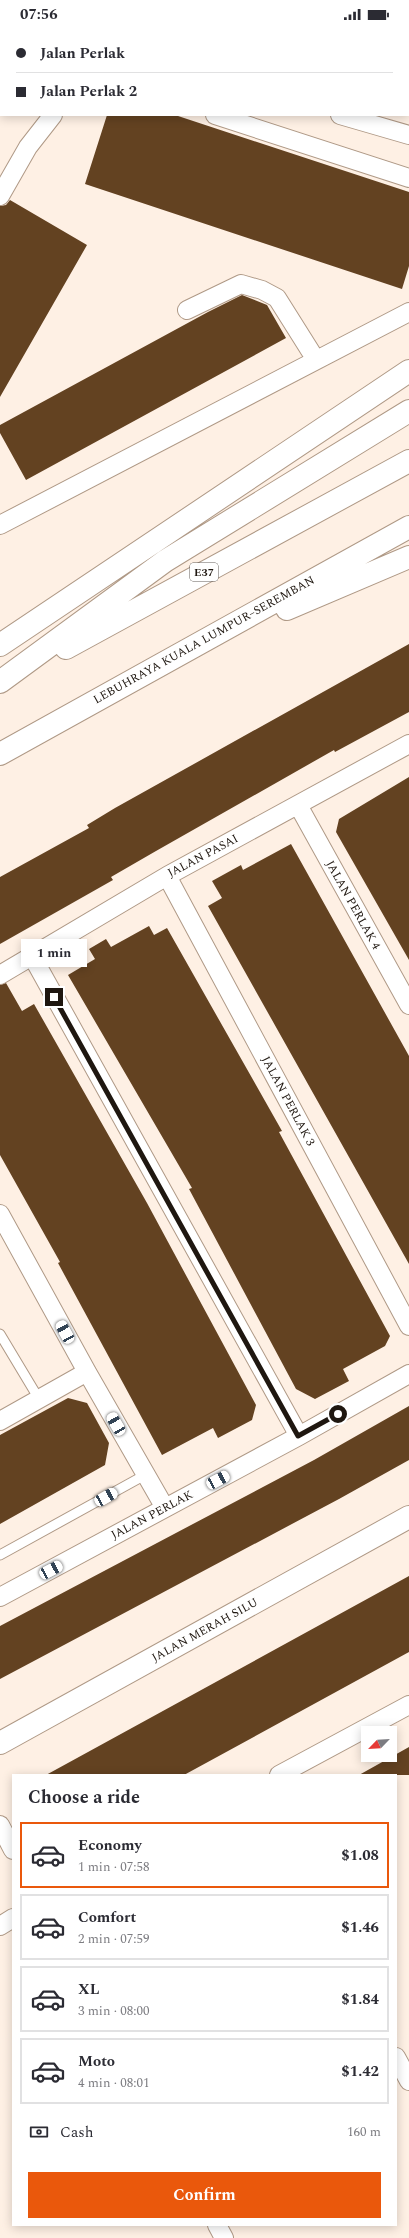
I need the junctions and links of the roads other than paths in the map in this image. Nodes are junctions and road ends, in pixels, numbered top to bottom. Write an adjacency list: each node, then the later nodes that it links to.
1 (52, 116): 6 (street)
2 (218, 116): 5 (street)
3 (343, 116): 4 (street)
4 (409, 135)
5 (409, 178)
6 (0, 196)
7 (187, 310): 9 (street)
8 (409, 312): 9 (street)
9 (316, 360): 13 (street)
10 (409, 371): 16 (main road)
11 (409, 411): 18 (main road)
12 (409, 461): 18 (main road, E37)
13 (0, 525)
14 (409, 527): 17 (main road, LEBUHRAYA KUALA LUMPUR–SEREMBAN)
15 (409, 557): 17 (main road)
16 (0, 645)
17 (174, 656): 20 (main road, LEBUHRAYA KUALA LUMPUR–SEREMBAN)
18 (0, 683)
19 (409, 744): 21 (street, JALAN PASAI)
20 (0, 754)
21 (298, 805): 22 (street, JALAN PASAI); 25 (street, JALAN PERLAK 4)
22 (167, 876): 23 (street, JALAN PASAI); 27 (street, JALAN PERLAK 3)
23 (32, 956): 24 (street, JALAN PASAI); 34 (street)
24 (0, 975)
25 (409, 1005)
26 (0, 1214): 30 (street)
27 (409, 1326)
28 (0, 1334): 29 (lane)
29 (3, 1345): 32 (lane)
30 (86, 1372): 32 (street); 35 (street)
31 (409, 1374): 34 (street, JALAN PERLAK)
32 (39, 1399): 33 (street)
33 (0, 1421)
34 (298, 1436): 36 (street, JALAN PERLAK)
35 (145, 1475): 36 (street); 38 (lane)
36 (165, 1508): 39 (street, JALAN PERLAK)
37 (409, 1517): 41 (main road, JALAN MERAH SILU)
38 (0, 1555)
39 (0, 1597)
40 (409, 1705): 42 (street)
41 (0, 1743)
42 (281, 1774)
43 (0, 1825): 44 (street)
44 (12, 1848)
45 (12, 1919): 46 (street)
46 (0, 1926)
47 (397, 2059): 48 (street)
48 (409, 2081)
49 (218, 2226): 50 (street)
50 (224, 2238)

